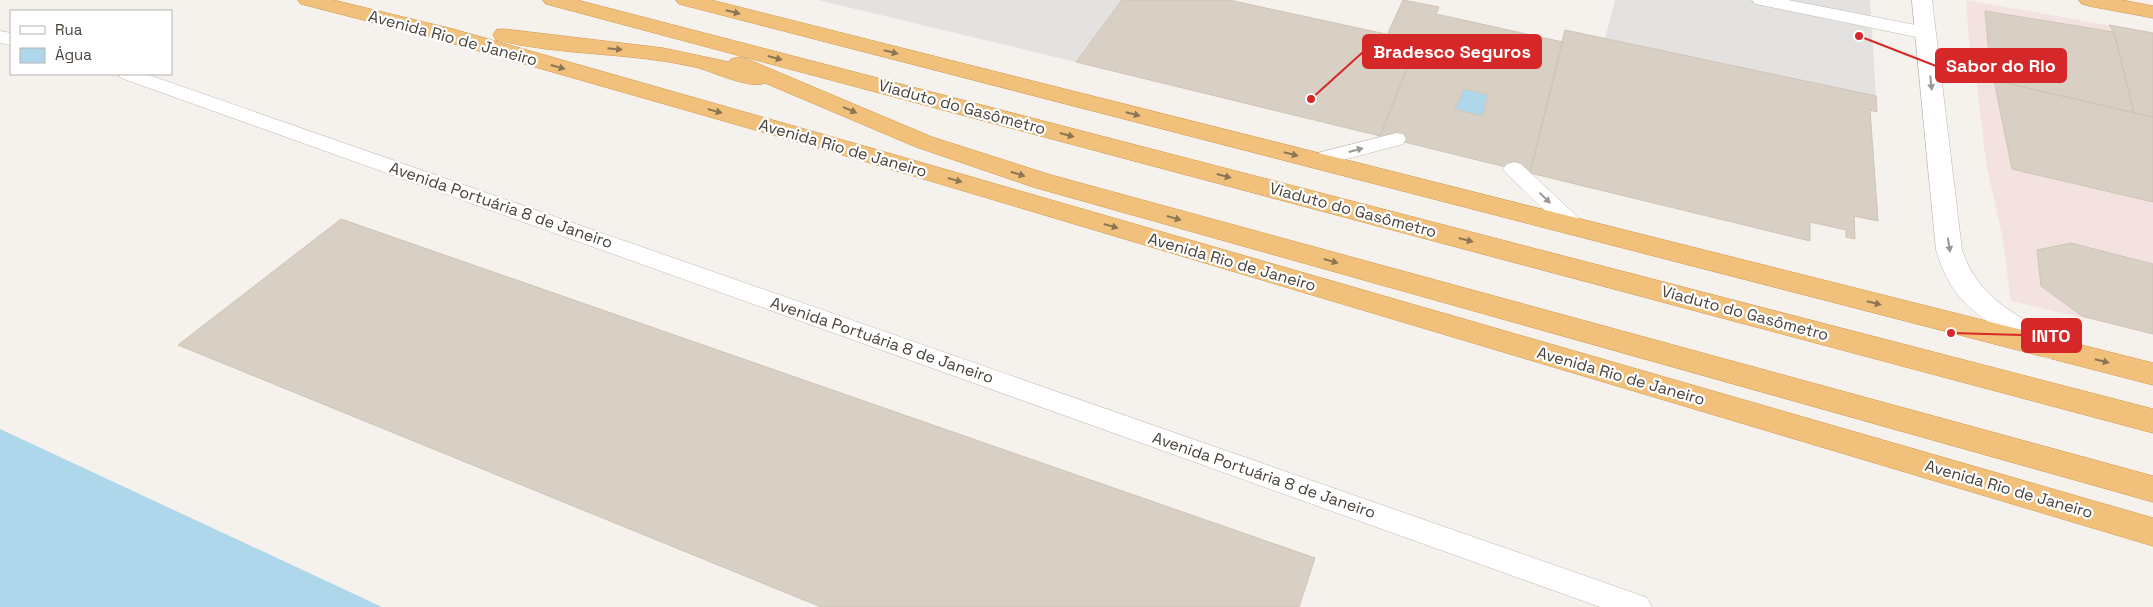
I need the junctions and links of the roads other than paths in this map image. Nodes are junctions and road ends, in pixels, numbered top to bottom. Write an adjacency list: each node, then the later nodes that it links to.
1 (308, 0): 11 (highway, Avenida Rio de Janeiro)
2 (553, 0): 8 (highway, Viaduto do Gasômetro)
3 (686, 0): 15 (highway, one-way to 15)
4 (1761, 0): 7 (lane)
5 (1922, 0): 10 (street)
6 (2089, 0): 9 (highway)
7 (1818, 6): 10 (lane)
8 (592, 10): 20 (highway, Viaduto do Gasômetro, one-way to 20); 21 (highway, one-way to 21)
9 (2153, 12)
10 (1926, 33): 18 (street, one-way to 18)
11 (445, 34): 14 (highway, Avenida Rio de Janeiro, one-way to 14); 14 (highway, one-way to 14)
12 (131, 75): 23 (lane, Avenida Portuária 8 de Janeiro)
13 (1396, 139): 15 (lane, one-way to 13)
14 (868, 155): 22 (highway, Avenida Rio de Janeiro, one-way to 22)
15 (1317, 160): 17 (highway)
16 (1514, 169): 17 (lane, one-way to 17)
17 (1575, 227): 18 (highway, one-way to 18)
18 (2054, 349): 19 (highway, one-way to 19)
19 (2153, 374)
20 (2153, 421)
21 (2153, 490)
22 (2153, 532)
23 (1637, 607)

